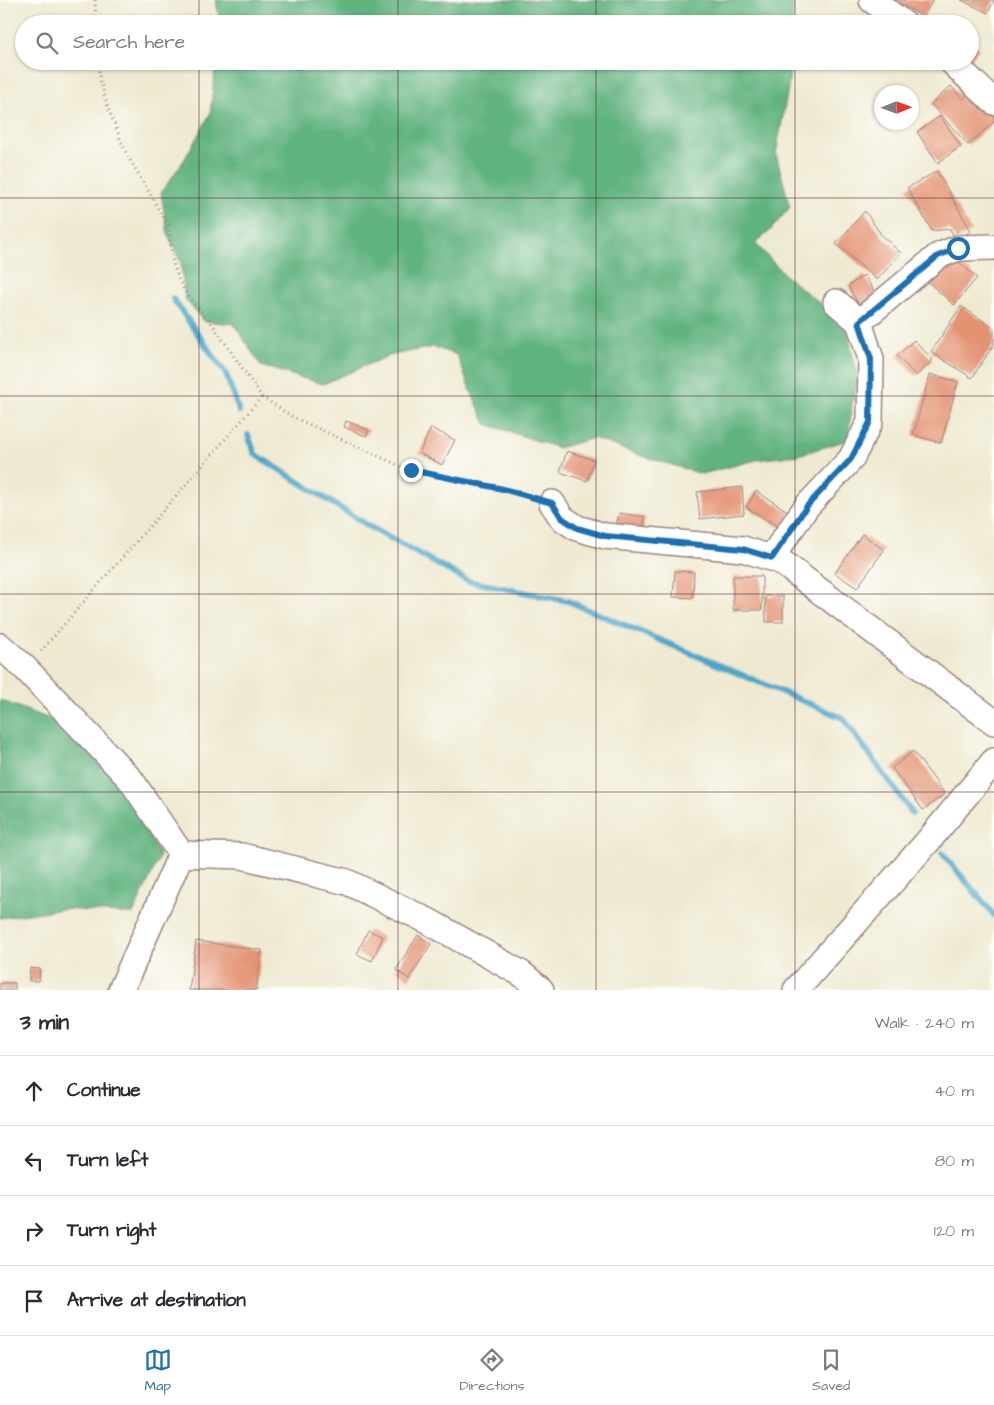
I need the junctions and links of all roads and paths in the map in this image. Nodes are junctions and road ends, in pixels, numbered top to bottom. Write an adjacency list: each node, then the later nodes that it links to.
1 (95, 0): 3 (path)
2 (872, 0): 4 (street)
3 (96, 15)
4 (892, 15)
5 (99, 70): 11 (path)
6 (961, 70): 7 (street)
7 (994, 102)
8 (994, 247): 10 (street)
9 (836, 302): 10 (street)
10 (859, 322): 13 (street)
11 (262, 397): 12 (path); 15 (path)
12 (552, 503): 13 (street)
13 (772, 558): 16 (street)
14 (0, 646): 15 (street)
15 (25, 668): 18 (street)
16 (994, 722)
17 (994, 761): 21 (street)
18 (180, 854): 19 (street); 20 (street)
19 (121, 990)
20 (541, 990)
21 (796, 990)

